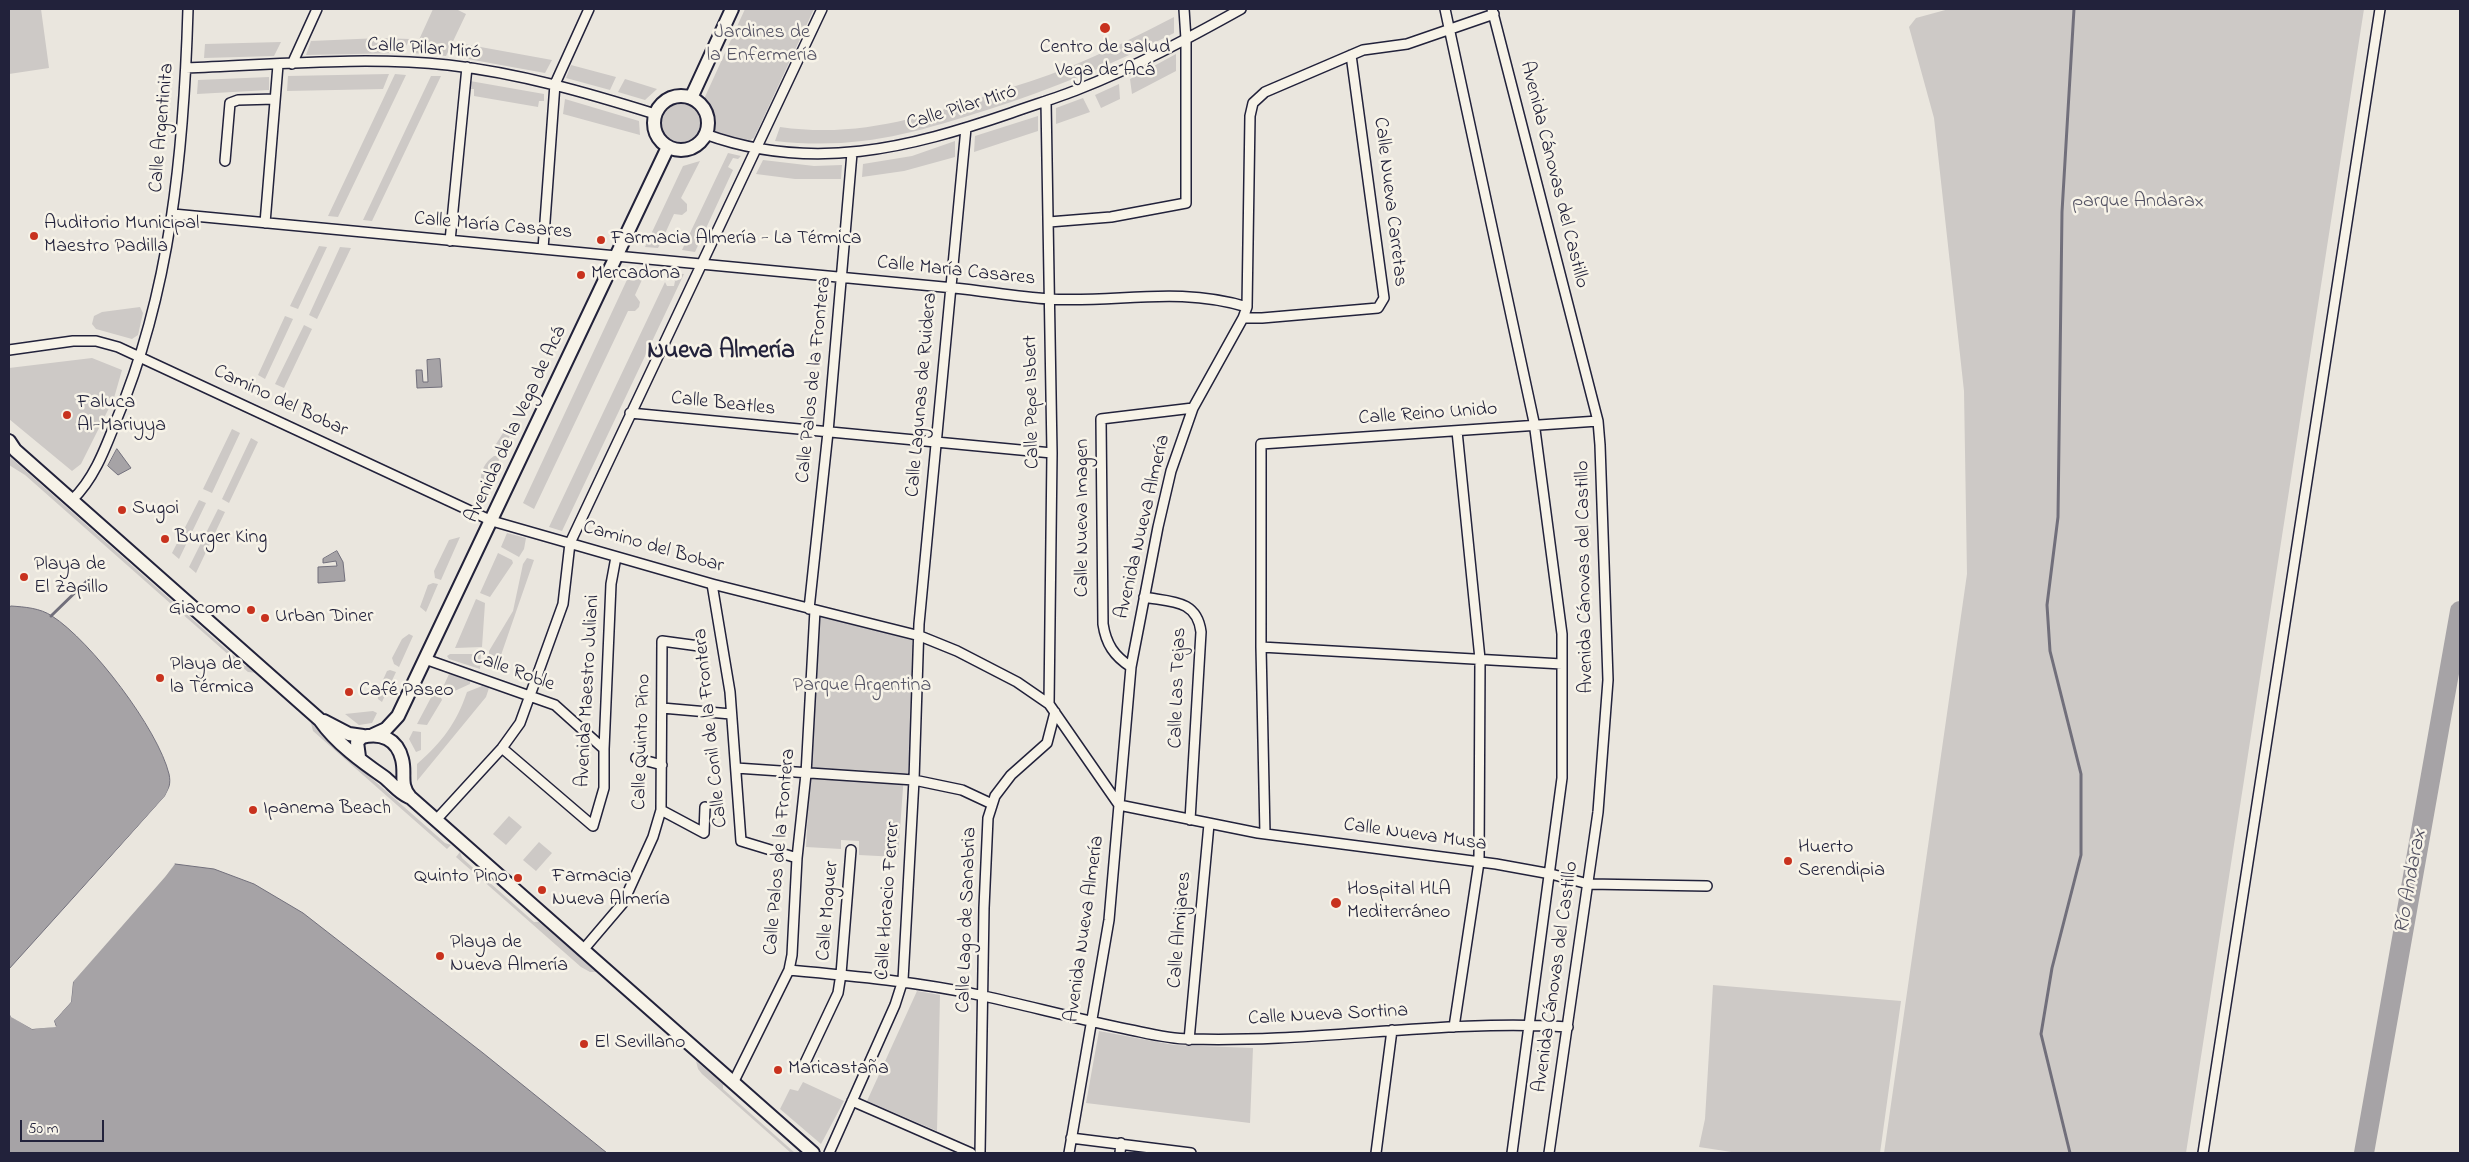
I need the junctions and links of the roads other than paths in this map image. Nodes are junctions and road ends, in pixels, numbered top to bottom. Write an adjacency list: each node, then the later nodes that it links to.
1 (188, 9): 16 (street, Calle Argentinita)
2 (317, 9): 15 (street)
3 (588, 9): 18 (street)
4 (732, 9): 20 (main road)
5 (822, 9): 26 (street)
6 (1184, 9): 12 (street)
7 (1241, 9): 12 (street, Calle Pilar Miró)
8 (1445, 9): 11 (street, Avenida Cánovas del Castillo)
9 (2380, 9): 126 (street)
10 (1493, 11): 11 (street, Avenida Nueva Almería); 45 (street, Avenida Cánovas del Castillo)
11 (1450, 29): 13 (street, Avenida Nueva Almería); 46 (street, Avenida Cánovas del Castillo)
12 (1186, 39): 21 (street, Calle Pilar Miró); 30 (street)
13 (1351, 54): 39 (street, Avenida Nueva Almería); 40 (street, Calle Nueva Carretas)
14 (278, 64): 15 (street, Calle Pilar Miró); 16 (street, Calle Pilar Miró); 19 (street)
15 (292, 64): 17 (street, Calle Pilar Miró)
16 (186, 68): 29 (street, Calle Argentinita)
17 (467, 68): 18 (street, Calle Pilar Miró); 32 (street)
18 (555, 84): 22 (street, Calle Pilar Miró); 33 (street)
19 (275, 98): 28 (street); 31 (street)
20 (691, 98): 22 (main road); 24 (main road)
21 (1046, 101): 23 (street, Calle Pilar Miró); 30 (street, Calle Pepe Isbert)
22 (655, 114): 25 (main road)
23 (966, 128): 27 (street, Calle Pilar Miró); 37 (street, Calle Lagunas de Ruidera)
24 (706, 134): 25 (main road); 26 (street, Calle Pilar Miró)
25 (668, 147): 34 (main road, Avenida de la Vega de Acá)
26 (757, 147): 27 (street, Calle Pilar Miró); 35 (street)
27 (852, 153): 36 (street, Calle Palos de la Frontera)
28 (225, 161)
29 (173, 214): 31 (street, Calle María Casares); 42 (street, Calle Argentinita)
30 (1049, 222): 38 (street, Calle Pepe Isbert)
31 (265, 223): 32 (street, Calle María Casares)
32 (450, 241): 33 (street, Calle María Casares)
33 (543, 249): 34 (street, Calle María Casares)
34 (618, 257): 35 (street, Calle María Casares); 53 (main road, Avenida de la Vega de Acá)
35 (701, 265): 36 (street, Calle María Casares); 44 (street)
36 (842, 278): 37 (street, Calle María Casares); 48 (street, Calle Palos de la Frontera)
37 (951, 288): 38 (street, Calle María Casares); 49 (street, Calle Lagunas de Ruidera)
38 (1050, 299): 39 (street, Calle María Casares); 51 (street, Calle Pepe Isbert)
39 (1246, 307): 40 (street, Avenida Nueva Almería)
40 (1243, 318): 43 (street, Avenida Nueva Almería)
41 (9, 350): 42 (street, Camino del Bobar)
42 (140, 356): 52 (street, Calle Argentinita); 53 (street, Camino del Bobar)
43 (1192, 408): 57 (street, Avenida Nueva Almería); 65 (street, Calle Nueva Imagen)
44 (630, 413): 48 (street, Calle Beatles); 54 (street)
45 (1598, 422): 46 (street, Calle Reino Unido); 98 (street, Avenida Cánovas del Castillo)
46 (1535, 426): 47 (street, Calle Reino Unido); 64 (street, Avenida Cánovas del Castillo)
47 (1457, 431): 61 (street, Calle Reino Unido); 63 (street)
48 (828, 432): 49 (street, Calle Beatles); 58 (street, Calle Palos de la Frontera)
49 (936, 442): 51 (street, Calle Beatles); 59 (street, Calle Lagunas de Ruidera)
50 (11, 446): 52 (main road)
51 (1052, 453): 67 (street, Calle Pepe Isbert)
52 (72, 500): 72 (main road)
53 (492, 521): 54 (street, Camino del Bobar); 62 (main road, Avenida de la Vega de Acá)
54 (570, 543): 55 (street, Camino del Bobar); 66 (street)
55 (616, 557): 56 (street, Camino del Bobar); 76 (street, Avenida Maestro Juliani)
56 (712, 584): 58 (street, Camino del Bobar); 70 (street, Calle Conil de la Frontera)
57 (1144, 596): 65 (street, Avenida Nueva Almería); 91 (street, Calle Las Tejas)
58 (812, 610): 59 (street, Camino del Bobar); 82 (street, Calle Palos de la Frontera)
59 (920, 636): 67 (street, Camino del Bobar); 84 (street, Calle Horacio Ferrer)
60 (699, 646): 68 (street, Calle Quinto Pino)
61 (1261, 647): 63 (street); 93 (street)
62 (425, 659): 66 (street, Calle Roble); 71 (main road, Avenida de la Vega de Acá)
63 (1480, 659): 64 (street); 96 (street)
64 (1562, 664): 97 (street, Avenida Cánovas del Castillo)
65 (1131, 667): 87 (street, Avenida Nueva Almería)
66 (530, 695): 74 (street); 76 (street, Calle Roble)
67 (1049, 704): 69 (street, Camino del Bobar)
68 (662, 708): 70 (street); 79 (street, Calle Quinto Pino)
69 (1055, 712): 86 (street, Calle Lago de Sanabria); 87 (street, Camino del Bobar)
70 (731, 714): 80 (street, Calle Conil de la Frontera)
71 (397, 718): 73 (main road, Avenida de la Vega de Acá); 75 (main road, Avenida de la Vega de Acá)
72 (320, 720): 73 (main road); 77 (main road)
73 (368, 736): 75 (main road); 77 (main road)
74 (502, 748): 76 (street, Avenida Maestro Juliani); 90 (street)
75 (398, 749): 81 (main road)
76 (604, 749)
77 (359, 757): 83 (main road)
78 (636, 758): 79 (street)
79 (662, 765): 89 (street, Calle Quinto Pino)
80 (736, 768): 82 (street); 95 (street, Calle Conil de la Frontera)
81 (402, 769): 83 (main road); 85 (main road)
82 (806, 774): 84 (street); 95 (street, Calle Palos de la Frontera)
83 (385, 778): 85 (main road)
84 (914, 780): 86 (street); 103 (street, Calle Horacio Ferrer)
85 (410, 797): 90 (main road)
86 (992, 804): 104 (street, Calle Lago de Sanabria)
87 (1119, 805): 91 (street, Calle Nueva Musa); 105 (street, Avenida Nueva Almería)
88 (705, 807): 89 (street)
89 (662, 810): 100 (street, Calle Quinto Pino)
90 (436, 820): 100 (main road)
91 (1190, 820): 92 (street, Calle Nueva Musa)
92 (1209, 824): 93 (street, Calle Nueva Musa); 110 (street, Calle Almijares)
93 (1265, 834): 96 (street, Calle Nueva Musa)
94 (851, 850): 102 (street, Calle Moguer)
95 (797, 858): 101 (street, Calle Palos de la Frontera)
96 (1479, 862): 97 (street, Calle Nueva Musa); 107 (street)
97 (1551, 874): 98 (street, Calle Nueva Musa); 106 (street, Avenida Cánovas del Castillo)
98 (1588, 884): 99 (street, Calle Nueva Musa); 108 (street, Avenida Cánovas del Castillo)
99 (1707, 886)
100 (583, 950): 112 (main road)
101 (789, 970): 102 (street, Calle Nueva Sortina); 112 (street, Calle Palos de la Frontera)
102 (842, 974): 103 (street, Calle Nueva Sortina); 111 (street, Calle Moguer)
103 (903, 980): 104 (street, Calle Nueva Sortina); 113 (street, Calle Horacio Ferrer)
104 (984, 996): 105 (street, Calle Nueva Sortina); 119 (street, Calle Lago de Sanabria)
105 (1092, 1022): 110 (street, Calle Nueva Sortina); 114 (street, Avenida Nueva Almería)
106 (1529, 1025): 107 (street, Calle Nueva Sortina); 108 (street, Calle Nueva Sortina); 124 (street, Avenida Cánovas del Castillo)
107 (1454, 1026): 109 (street, Calle Nueva Sortina)
108 (1568, 1028): 125 (street, Avenida Cánovas del Castillo)
109 (1392, 1030): 110 (street, Calle Nueva Sortina); 123 (street)
110 (1188, 1040)
111 (804, 1065)
112 (733, 1083): 116 (main road)
113 (852, 1101): 117 (street, Calle Horacio Ferrer); 118 (street)
114 (1071, 1138): 115 (street); 120 (street, Avenida Nueva Almería)
115 (1121, 1143): 121 (street); 122 (street)
116 (813, 1153)
117 (829, 1153)
118 (971, 1153)
119 (980, 1153)
120 (1069, 1153)
121 (1120, 1153)
122 (1191, 1153)
123 (1376, 1153)
124 (1512, 1153)
125 (1549, 1153)
126 (2203, 1153)

